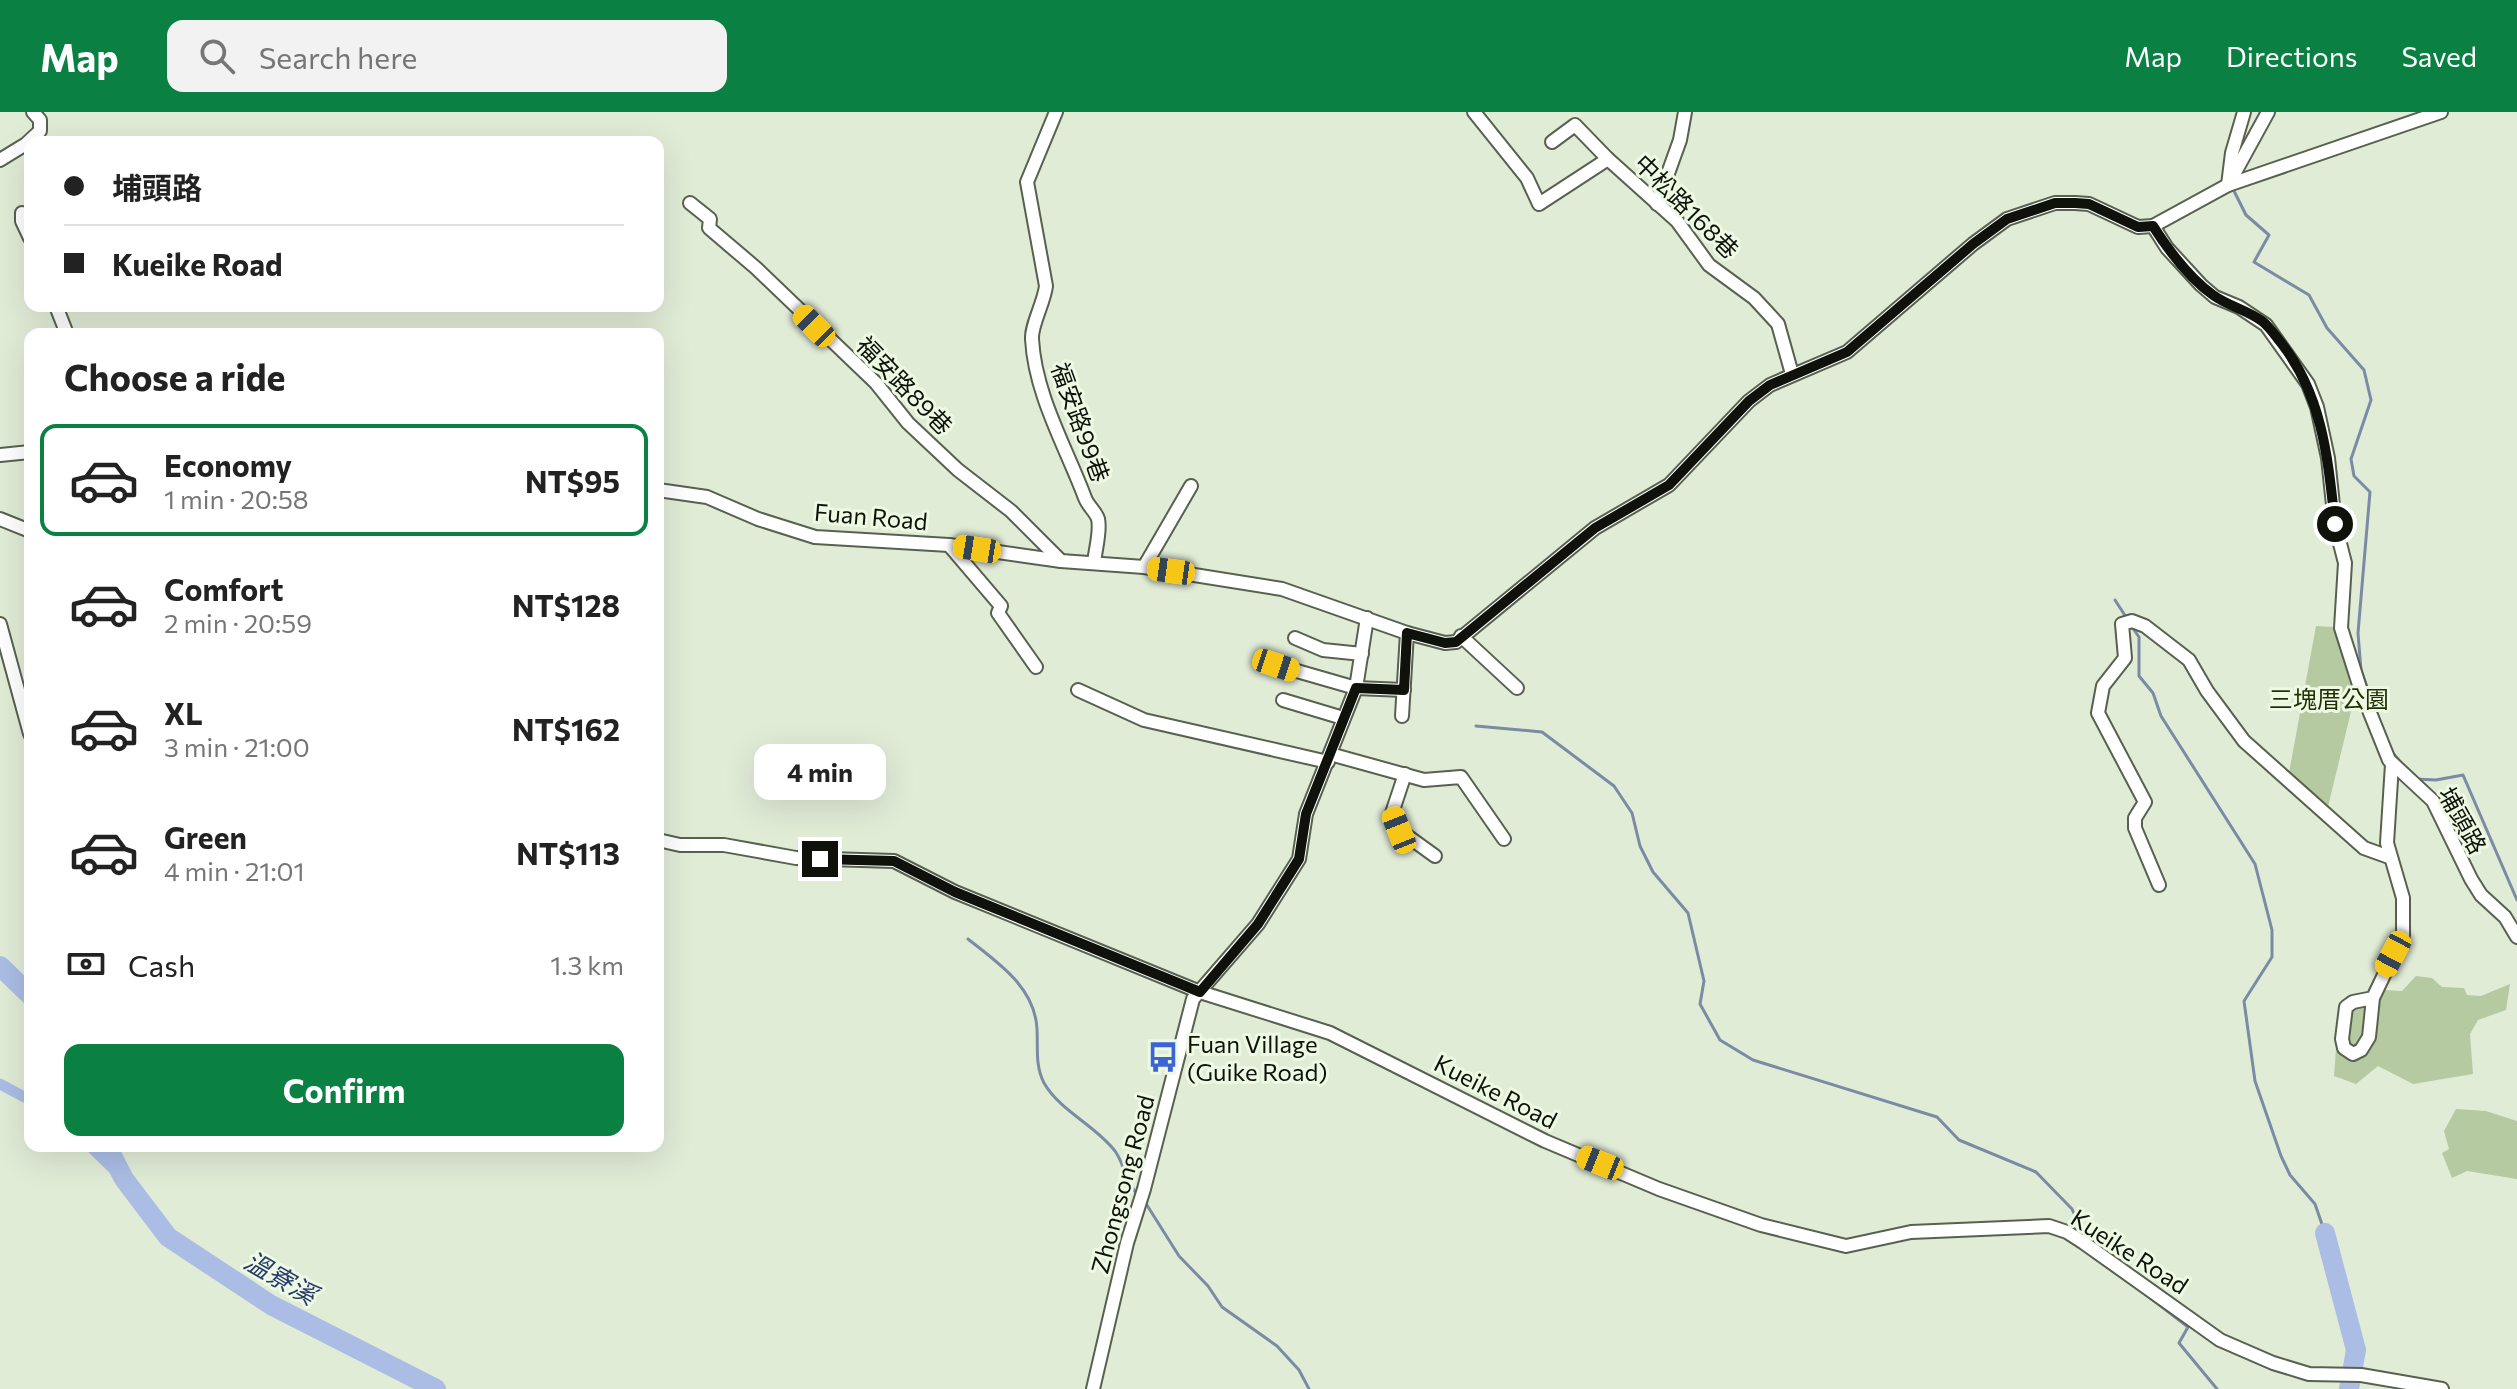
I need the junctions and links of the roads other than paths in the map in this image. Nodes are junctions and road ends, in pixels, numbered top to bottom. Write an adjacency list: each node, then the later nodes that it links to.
1 (33, 112): 8 (street)
2 (1056, 112): 28 (street, 福安路99巷)
3 (1474, 112): 11 (street, 中松路168巷)
4 (1685, 112): 15 (street)
5 (2244, 112): 13 (street)
6 (2268, 112): 13 (street)
7 (2441, 112): 13 (street)
8 (35, 136)
9 (1552, 142): 11 (street)
10 (24, 145): 12 (street)
11 (1608, 159): 15 (street, 中松路168巷)
12 (0, 160)
13 (2228, 185): 18 (street)
14 (690, 203): 27 (street, 福安路89巷)
15 (1657, 204): 19 (street, 中松路168巷)
16 (22, 213): 17 (street)
17 (24, 225)
18 (2153, 226): 19 (street); 47 (street, 埔頭路)
19 (1792, 374): 33 (street)
20 (24, 453): 21 (street)
21 (0, 455)
22 (1191, 486): 29 (street)
23 (664, 491): 26 (street, Fuan Road)
24 (0, 519): 25 (street)
25 (24, 529)
26 (949, 545): 27 (street, Fuan Road); 37 (street)
27 (1061, 561): 28 (street, Fuan Road)
28 (1094, 563): 29 (street, Fuan Road)
29 (1144, 567): 30 (street, Fuan Road)
30 (1367, 618): 32 (street); 35 (street, Zhongsong Road)
31 (0, 624): 43 (street)
32 (1407, 633): 33 (street); 41 (street)
33 (1461, 636): 39 (street)
34 (1295, 638): 35 (street)
35 (1362, 654): 38 (street, Zhongsong Road)
36 (1276, 665): 38 (street)
37 (1036, 667)
38 (1356, 688): 41 (street); 45 (street, Zhongsong Road)
39 (1517, 688)
40 (1078, 690): 46 (street)
41 (1404, 690): 44 (street)
42 (1283, 700): 45 (street)
43 (24, 712)
44 (1402, 716)
45 (1343, 718): 46 (street, Zhongsong Road)
46 (1329, 758): 48 (street); 55 (street, Zhongsong Road)
47 (2392, 764): 52 (street); 54 (street, 埔頭路)
48 (1405, 774): 49 (street); 51 (street)
49 (1504, 839)
50 (664, 841): 55 (street, Kueike Road)
51 (1435, 856)
52 (2389, 857): 53 (street); 56 (street)
53 (2159, 885)
54 (2517, 937)
55 (1200, 992): 57 (street, Zhongsong Road); 58 (street, Kueike Road)
56 (2373, 998)
57 (1093, 1389)
58 (2442, 1389)

